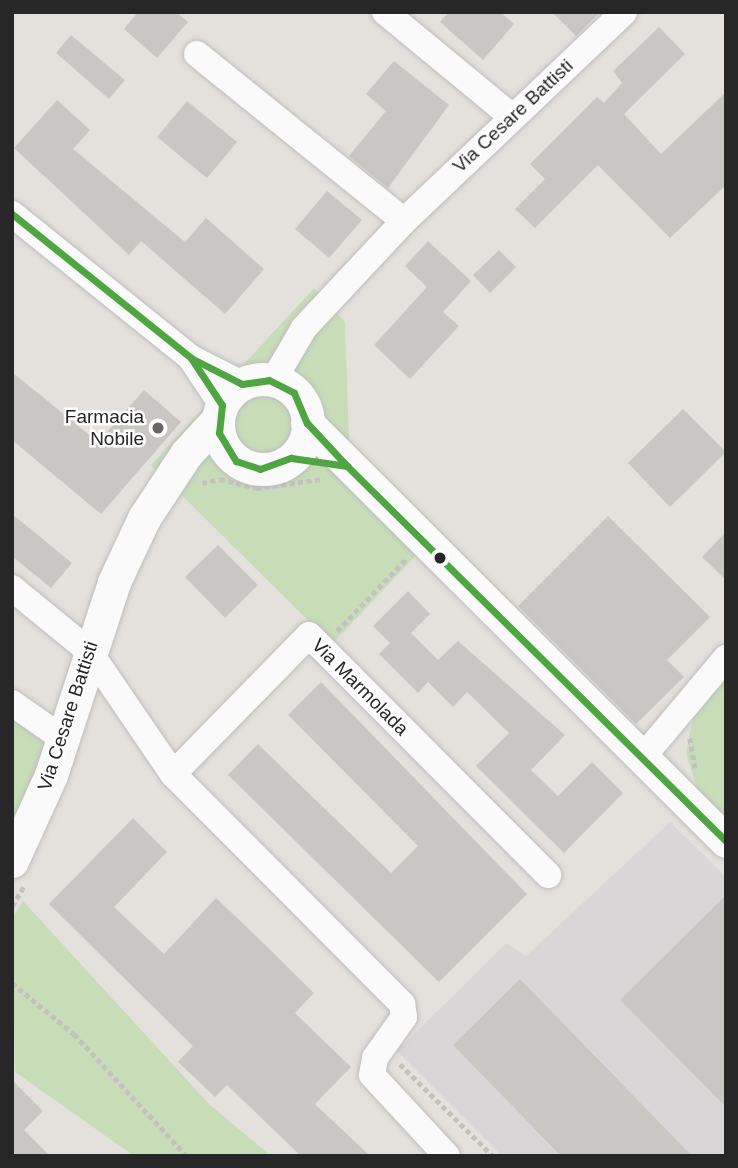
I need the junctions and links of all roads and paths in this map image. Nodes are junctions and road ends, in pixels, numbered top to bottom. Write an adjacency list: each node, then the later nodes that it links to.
1 (385, 12): 4 (street)
2 (624, 12): 4 (street, Via Cesare Battisti)
3 (197, 54): 6 (street)
4 (511, 116): 6 (street, Via Cesare Battisti)
5 (12, 214): 7 (street)
6 (404, 221): 7 (street, Via Cesare Battisti)
7 (239, 397): 8 (street); 9 (street); 13 (street, Via Cesare Battisti)
8 (307, 423): 10 (street); 11 (street)
9 (231, 456): 10 (street); 13 (street, Via Cesare Battisti)
10 (291, 458): 11 (street)
11 (347, 466): 21 (street)
12 (411, 553): 15 (path)
13 (120, 570): 16 (street, Via Cesare Battisti)
14 (12, 588): 16 (street)
15 (321, 647): 22 (street, Via Marmolada); 26 (street, Via Marmolada)
16 (89, 651): 20 (street, Via Cesare Battisti); 22 (street)
17 (726, 658): 21 (street)
18 (12, 703): 20 (street)
19 (691, 729): 23 (path)
20 (63, 740): 25 (street, Via Cesare Battisti)
21 (642, 758): 24 (street)
22 (173, 774): 28 (street)
23 (698, 778)
24 (726, 841)
25 (12, 861)
26 (548, 875)
27 (12, 984): 29 (path)
28 (382, 1046): 30 (street); 31 (path)
29 (187, 1156)
30 (447, 1156)
31 (493, 1156)

